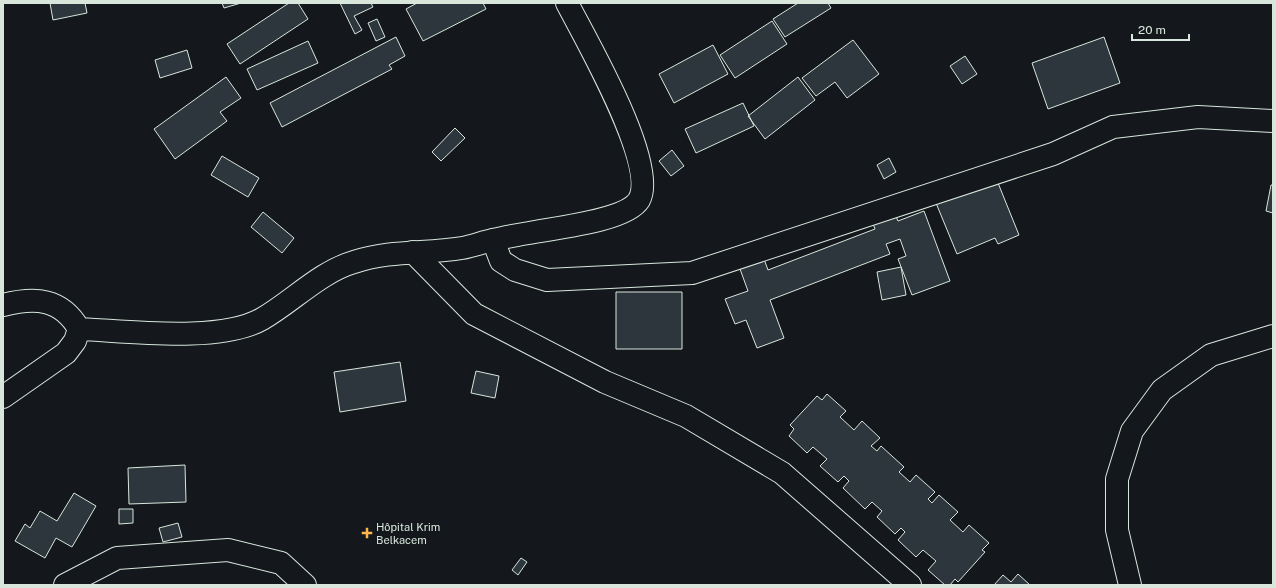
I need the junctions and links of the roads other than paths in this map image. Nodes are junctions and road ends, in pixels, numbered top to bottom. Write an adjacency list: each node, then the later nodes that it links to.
1 (567, 3): 3 (street)
2 (1273, 121): 3 (street)
3 (493, 240): 4 (street)
4 (413, 252): 6 (street); 11 (street)
5 (3, 305): 6 (street)
6 (79, 329): 8 (street)
7 (1273, 336): 12 (street)
8 (3, 397)
9 (65, 585): 10 (street)
10 (304, 585)
11 (910, 585)
12 (1130, 585)

